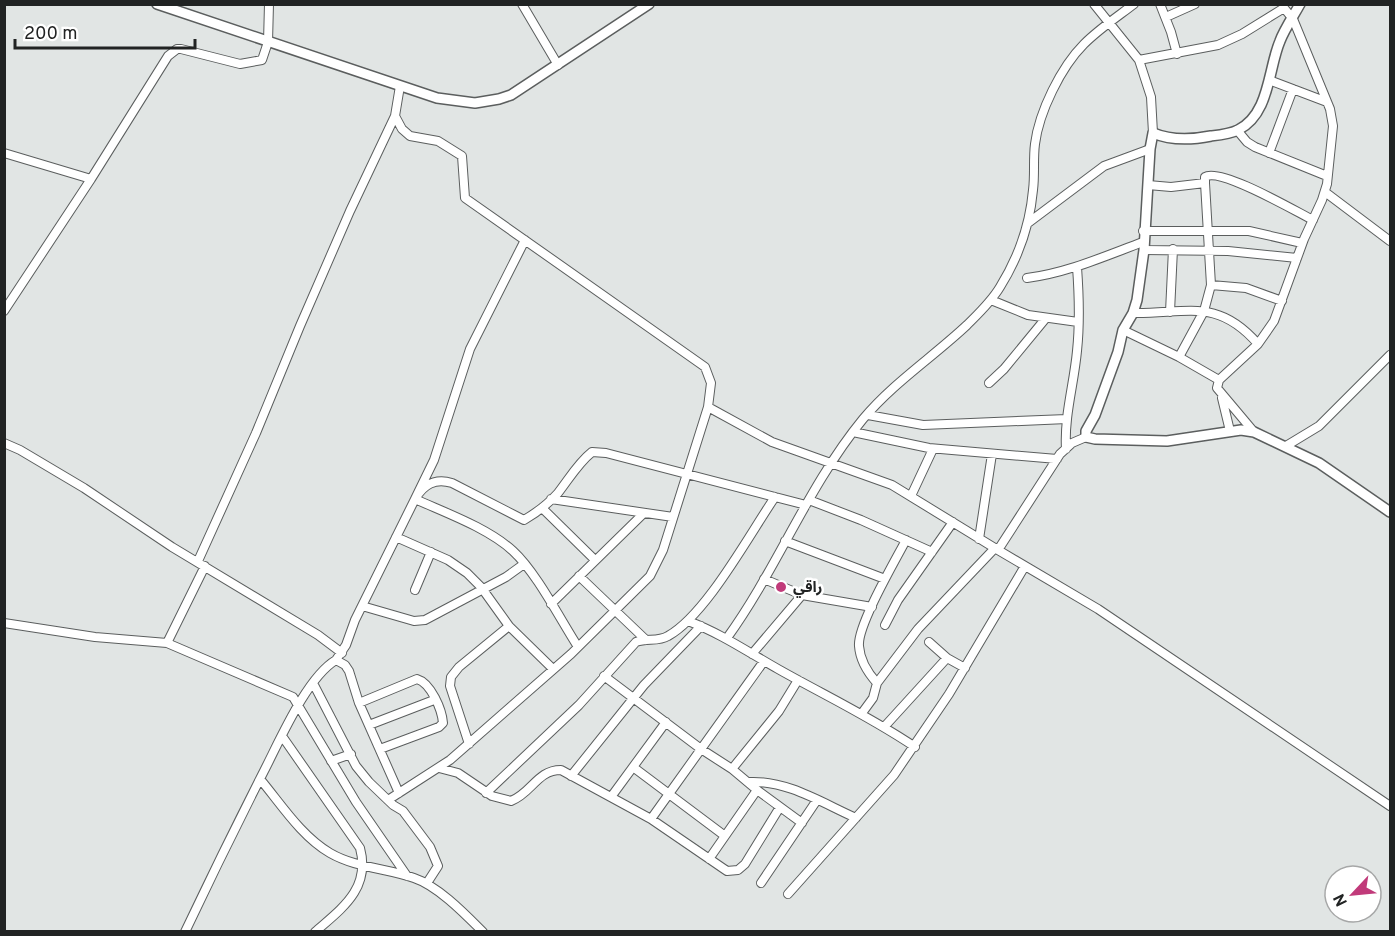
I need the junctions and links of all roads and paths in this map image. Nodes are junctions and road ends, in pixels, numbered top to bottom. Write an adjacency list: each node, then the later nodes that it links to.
1 (157, 4): 14 (street)
2 (269, 4): 14 (street)
3 (522, 4): 17 (street)
4 (650, 4): 17 (street)
5 (1094, 4): 13 (street)
6 (1134, 4): 13 (street)
7 (1160, 4): 11 (street)
8 (1195, 4): 11 (street)
9 (1300, 4): 12 (street)
10 (1282, 6): 12 (street); 15 (street)
11 (1166, 17): 15 (street)
12 (1293, 19): 18 (street); 21 (street)
13 (1108, 23): 16 (street); 34 (street)
14 (268, 42): 19 (street); 29 (street)
15 (1177, 54): 16 (street)
16 (1139, 60): 24 (street)
17 (558, 65): 19 (street)
18 (1269, 80): 20 (street); 23 (street)
19 (400, 86): 22 (street)
20 (1293, 89): 21 (street); 27 (street)
21 (1328, 102): 28 (street)
22 (395, 116): 37 (street); 95 (street)
23 (1237, 130): 24 (street); 27 (street)
24 (1153, 133): 25 (street)
25 (1150, 149): 31 (street); 34 (street)
26 (4, 153): 29 (street)
27 (1269, 153): 28 (street)
28 (1327, 176): 32 (street)
29 (91, 179): 49 (street)
30 (1204, 183): 31 (street); 33 (street); 35 (street)
31 (1148, 185): 36 (street)
32 (1325, 192): 33 (street); 38 (street)
33 (1313, 220): 39 (street)
34 (1028, 223): 47 (street)
35 (1208, 230): 36 (street); 39 (street); 42 (street)
36 (1143, 231): 40 (street)
37 (525, 240): 62 (street); 79 (street)
38 (1390, 241)
39 (1302, 243): 43 (street)
40 (1144, 246): 41 (street); 44 (street); 52 (street)
41 (1173, 249): 42 (street); 51 (street)
42 (1209, 251): 43 (street); 46 (street)
43 (1297, 258): 48 (street)
44 (1077, 267): 45 (street); 54 (street)
45 (1027, 278)
46 (1211, 285): 48 (street); 50 (street)
47 (991, 300): 53 (street); 63 (street)
48 (1282, 301): 56 (street)
49 (4, 311)
50 (1204, 311): 51 (street); 56 (street); 58 (street)
51 (1170, 312): 52 (street)
52 (1134, 313): 55 (street)
53 (1046, 318): 54 (street); 60 (street)
54 (1078, 322): 64 (street)
55 (1123, 330): 58 (street); 68 (street)
56 (1258, 344): 59 (street)
57 (1390, 355): 70 (street)
58 (1179, 357): 59 (street)
59 (1219, 380): 61 (street)
60 (989, 383)
61 (1222, 396): 65 (street); 67 (street)
62 (708, 407): 75 (street); 76 (street)
63 (868, 415): 64 (street); 66 (street)
64 (1067, 419): 72 (street)
65 (1230, 431): 67 (street); 68 (street)
66 (853, 432): 71 (street); 75 (street)
67 (1254, 432): 70 (street)
68 (1086, 436): 72 (street)
69 (4, 443): 95 (street)
70 (1286, 446): 83 (street)
71 (933, 448): 73 (street); 77 (street)
72 (1066, 448): 74 (street)
73 (992, 454): 74 (street); 88 (street)
74 (1057, 459): 91 (street)
75 (830, 463): 77 (street); 81 (street)
76 (687, 474): 78 (street); 80 (street); 85 (street)
77 (910, 496): 86 (street)
78 (775, 497): 81 (street); 108 (street)
79 (415, 499): 82 (street); 87 (street); 96 (street)
80 (551, 499): 82 (street); 84 (street)
81 (808, 503): 89 (street); 90 (street)
82 (542, 508): 94 (street)
83 (1390, 512)
84 (644, 513): 85 (street); 94 (street)
85 (673, 516): 107 (street)
86 (953, 522): 88 (street); 93 (street)
87 (396, 537): 92 (street); 105 (street)
88 (979, 539): 91 (street)
89 (906, 540): 93 (street); 100 (street)
90 (784, 541): 99 (street); 100 (street)
91 (996, 550): 97 (street); 128 (street)
92 (431, 552): 101 (street); 102 (street)
93 (932, 552): 110 (street)
94 (595, 560): 98 (street)
95 (201, 563): 116 (street); 118 (street)
96 (524, 564): 102 (street); 104 (street)
97 (1025, 566): 123 (street); 157 (street)
98 (579, 576): 104 (street); 107 (street)
99 (764, 579): 103 (street); 113 (street)
100 (885, 579): 106 (street)
101 (415, 590)
102 (483, 590): 105 (street); 111 (street)
103 (802, 595): 106 (street); 119 (street)
104 (551, 604): 117 (street)
105 (362, 606): 118 (street)
106 (872, 607): 128 (street)
107 (615, 610): 114 (street); 117 (street)
108 (688, 621): 112 (street); 114 (street)
109 (5, 625): 116 (street)
110 (885, 625)
111 (509, 626): 124 (street); 138 (street)
112 (701, 626): 113 (street); 129 (street)
113 (727, 638): 119 (street)
114 (646, 639): 125 (street)
115 (929, 642): 120 (street)
116 (167, 643): 132 (street)
117 (578, 646): 124 (street)
118 (342, 653): 121 (street)
119 (752, 654): 122 (street)
120 (947, 658): 123 (street); 136 (street)
121 (336, 660): 127 (street); 131 (street)
122 (764, 661): 126 (street); 140 (street)
123 (964, 668): 139 (street)
124 (553, 669): 138 (street)
125 (604, 676): 129 (street); 152 (street)
126 (798, 680): 133 (street); 146 (street)
127 (314, 683): 132 (street); 142 (street)
128 (877, 683): 133 (street)
129 (634, 698): 134 (street); 147 (street)
130 (434, 700): 131 (street); 135 (street); 141 (street)
131 (359, 703): 135 (street)
132 (298, 707): 137 (street); 143 (street)
133 (862, 713): 136 (street)
134 (666, 722): 140 (street); 144 (street)
135 (369, 725): 141 (street)
136 (885, 726): 139 (street)
137 (282, 736): 148 (street); 164 (street)
138 (469, 744): 145 (street)
139 (915, 747): 159 (street)
140 (701, 748): 146 (street); 153 (street)
141 (380, 749): 151 (street)
142 (351, 754): 143 (street); 155 (street)
143 (330, 761): 165 (street)
144 (633, 767): 153 (street); 154 (street)
145 (439, 768): 151 (street); 152 (street)
146 (732, 769): 149 (street)
147 (572, 776): 152 (street); 154 (street)
148 (260, 779): 164 (street); 169 (street)
149 (749, 782): 150 (street); 156 (street)
150 (757, 790): 158 (street); 162 (street)
151 (399, 793): 155 (street)
152 (486, 793)
153 (669, 794): 160 (street); 162 (street)
154 (611, 797): 160 (street)
155 (388, 800): 167 (street)
156 (817, 800): 159 (street); 161 (street)
157 (1390, 806)
158 (780, 807): 161 (street); 163 (street)
159 (856, 818): 168 (street)
160 (651, 819): 163 (street)
161 (802, 823): 166 (street)
162 (725, 836): 163 (street)
163 (709, 859)
164 (363, 866): 165 (street); 170 (street)
165 (407, 876): 167 (street)
166 (761, 883)
167 (427, 884): 171 (street)
168 (788, 894)
169 (185, 932)
170 (315, 932)
171 (483, 932)

